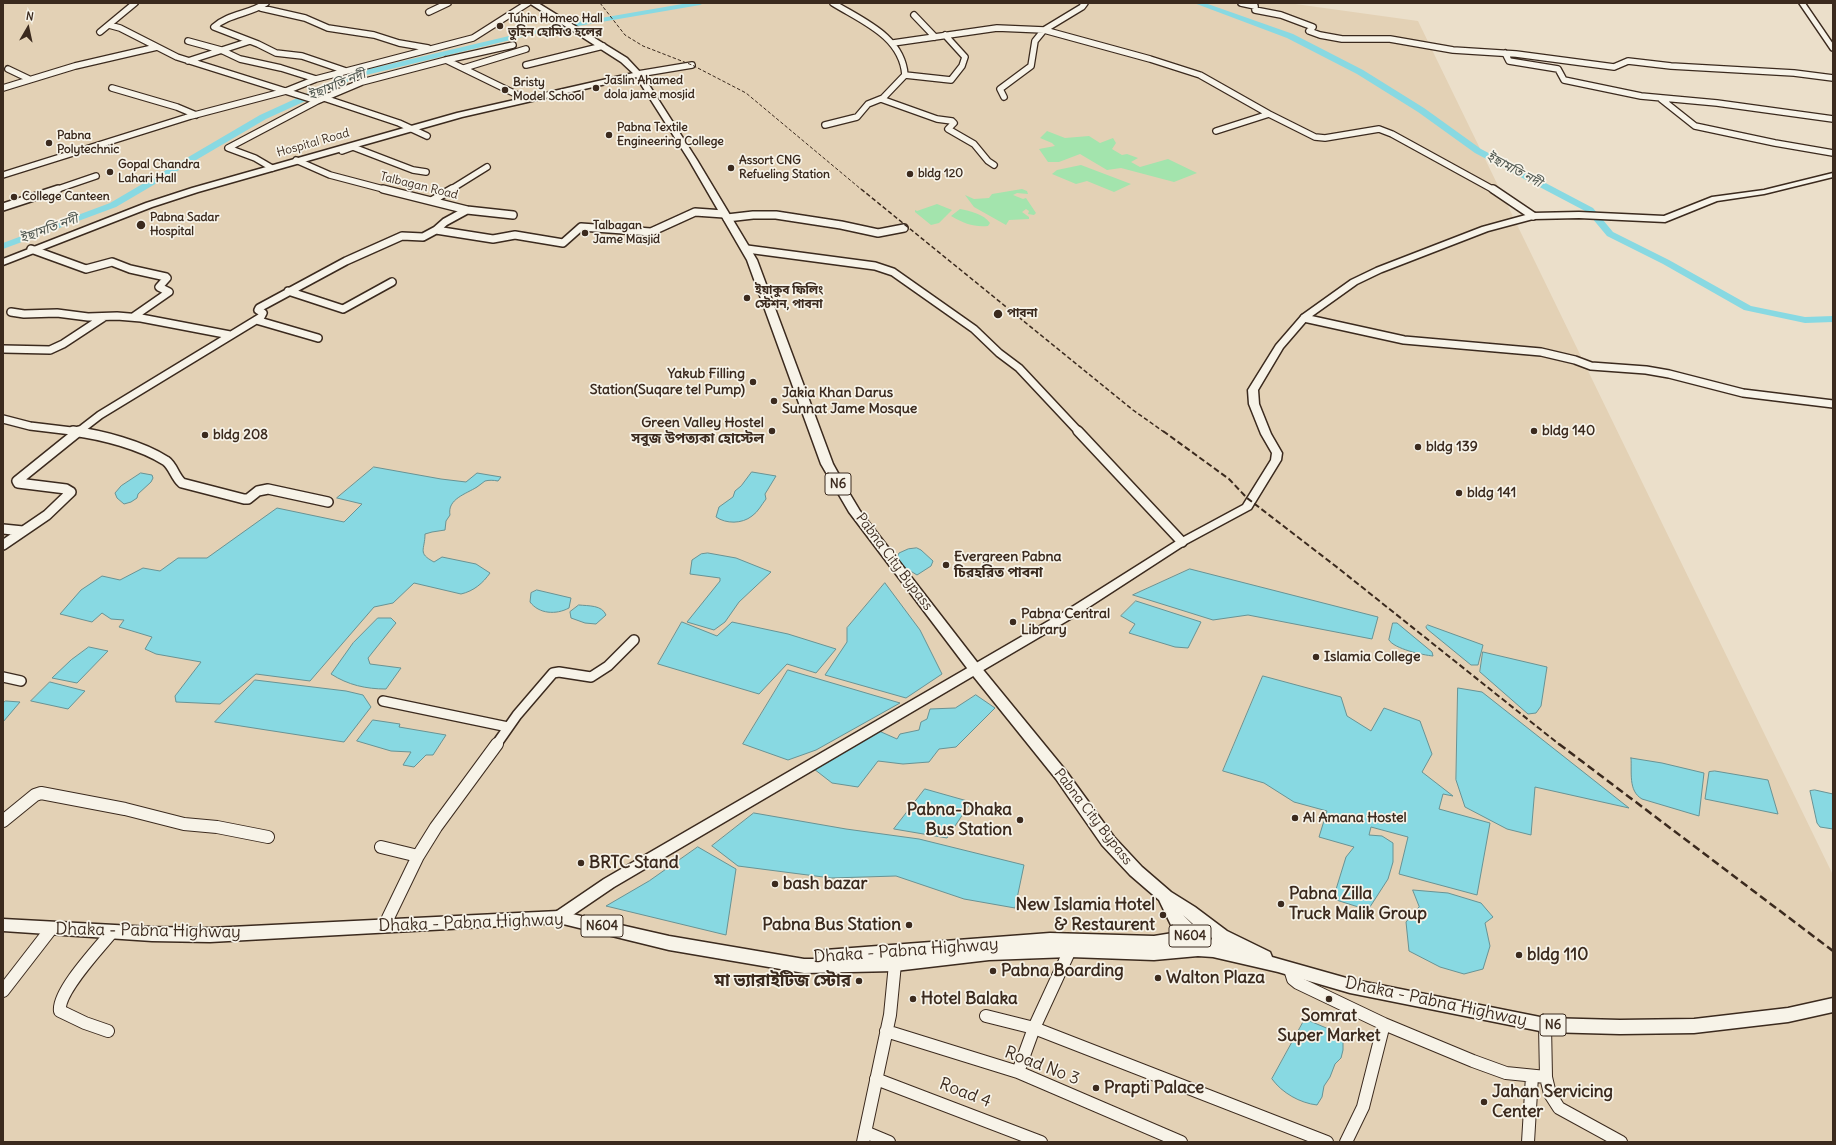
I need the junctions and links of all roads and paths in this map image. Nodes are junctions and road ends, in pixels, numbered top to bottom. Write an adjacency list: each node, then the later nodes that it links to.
1 (135, 3): 13 (street)
2 (266, 3): 10 (street)
3 (448, 3): 11 (street)
4 (528, 3): 24 (street)
5 (533, 3): 22 (highway, Pabna City Bypass / N6)
6 (833, 3): 20 (street)
7 (1085, 3): 14 (street)
8 (1241, 3): 28 (street)
9 (1802, 3): 26 (main road)
10 (261, 8): 19 (street); 24 (street)
11 (429, 12)
12 (914, 15): 17 (street)
13 (109, 25): 15 (street); 23 (street)
14 (1044, 30): 16 (street); 44 (street); 50 (street)
15 (100, 32)
16 (945, 35): 17 (street); 37 (street)
17 (936, 37): 20 (street)
18 (188, 41): 27 (street)
19 (250, 41): 27 (street); 35 (street)
20 (893, 43): 37 (street)
21 (512, 45): 29 (street)
22 (603, 46): 31 (street); 36 (highway, Pabna City Bypass / N6)
23 (157, 47): 30 (street); 40 (street)
24 (432, 49): 35 (street)
25 (526, 49): 33 (street)
26 (1833, 49)
27 (221, 50): 30 (street); 39 (street)
28 (1505, 53): 38 (street); 48 (street)
29 (446, 60): 33 (street); 45 (street)
30 (188, 61): 43 (street)
31 (526, 65)
32 (692, 65): 36 (street)
33 (464, 68): 46 (street)
34 (8, 70): 40 (street)
35 (346, 71): 39 (street)
36 (638, 74): 46 (main road, Hospital Road); 71 (highway, Pabna City Bypass / N6)
37 (905, 75): 47 (street)
38 (1833, 78)
39 (316, 79): 43 (street)
40 (29, 80): 41 (street)
41 (5, 86)
42 (112, 88): 51 (street)
43 (286, 91): 49 (street); 51 (street)
44 (1004, 97)
45 (324, 98): 49 (street); 54 (street)
46 (526, 99): 54 (main road, Hospital Road)
47 (880, 99): 53 (street); 60 (street)
48 (1661, 99): 52 (street); 58 (street)
49 (314, 100): 62 (street)
50 (1269, 114): 55 (street); 72 (street)
51 (196, 115): 64 (street)
52 (1833, 119)
53 (824, 125)
54 (409, 128): 56 (street); 57 (main road, Hospital Road)
55 (1216, 131)
56 (427, 136)
57 (333, 150): 59 (main road, Hospital Road); 63 (street)
58 (1833, 153)
59 (296, 160): 62 (main road, Hospital Road); 67 (street, Talbagan Road)
60 (994, 165)
61 (487, 167): 67 (street)
62 (272, 168): 75 (main road, Hospital Road)
63 (426, 172)
64 (3, 175)
65 (1833, 175): 72 (main road)
66 (96, 176): 68 (street)
67 (432, 200): 69 (street, Talbagan Road)
68 (3, 207)
69 (467, 210): 70 (street); 74 (street, Talbagan Road)
70 (513, 215)
71 (725, 216): 73 (street); 74 (street); 76 (highway, Pabna City Bypass / N6)
72 (1533, 216): 83 (main road)
73 (904, 228)
74 (436, 230): 79 (street)
75 (31, 250): 77 (main road, Hospital Road); 82 (street)
76 (747, 250): 94 (street); 97 (highway, Pabna City Bypass / N6)
77 (3, 262)
78 (392, 282): 79 (street)
79 (288, 291): 84 (street)
80 (12, 312): 81 (street)
81 (104, 317): 82 (street); 87 (street)
82 (133, 317): 85 (street)
83 (1304, 318): 88 (street); 94 (main road)
84 (256, 320): 85 (street); 86 (street)
85 (230, 336): 90 (street)
86 (318, 338)
87 (3, 349)
88 (1833, 404)
89 (3, 419): 90 (street)
90 (79, 431): 91 (street); 93 (street)
91 (328, 502)
92 (3, 529): 93 (street)
93 (23, 531): 95 (street)
94 (1182, 542): 97 (main road)
95 (3, 545)
96 (634, 640): 101 (street)
97 (974, 669): 106 (highway, Pabna City Bypass / N6); 107 (main road)
98 (3, 677): 99 (street)
99 (21, 681)
100 (383, 701): 101 (street)
101 (508, 727): 105 (street)
102 (3, 821): 103 (street)
103 (268, 837)
104 (381, 847): 105 (street)
105 (418, 856): 108 (street)
106 (1165, 896): 113 (highway, Pabna City Bypass / N604)
107 (564, 914): 108 (highway, Dhaka - Pabna Highway / N604); 112 (highway, Dhaka - Pabna Highway / N604); 117 (highway, Dhaka - Pabna Highway / N604)
108 (388, 918): 109 (highway, Dhaka - Pabna Highway / N604)
109 (3, 920)
110 (3, 926): 111 (highway, Dhaka - Pabna Highway / N604)
111 (51, 929): 112 (highway, Dhaka - Pabna Highway / N604); 120 (street)
112 (112, 932): 127 (street)
113 (1204, 938): 114 (highway, Dhaka - Pabna Highway / N604); 119 (highway, Dhaka - Pabna Highway / N6)
114 (1154, 948): 115 (highway, Dhaka - Pabna Highway / N604); 116 (highway, Dhaka - Pabna Highway / N604)
115 (1070, 950): 116 (highway, Dhaka - Pabna Highway / N604); 125 (street)
116 (957, 952): 117 (highway, Dhaka - Pabna Highway / N604); 118 (highway, Dhaka - Pabna Highway / N604)
117 (805, 962): 118 (highway, Dhaka - Pabna Highway / N604)
118 (895, 964): 126 (street)
119 (1284, 967): 123 (street); 124 (highway, Dhaka - Pabna Highway / N6)
120 (3, 991)
121 (1833, 1005): 124 (highway, Dhaka - Pabna Highway / N6)
122 (986, 1016): 125 (street)
123 (1384, 1024): 129 (street); 137 (street)
124 (1545, 1025): 130 (street)
125 (1034, 1028): 128 (street); 136 (street)
126 (886, 1031): 128 (street, Road No 3); 131 (street)
127 (108, 1032)
128 (1018, 1072): 135 (street, Road No 3)
129 (1532, 1076): 130 (street); 138 (street)
130 (1546, 1077): 139 (street)
131 (876, 1078): 132 (street); 134 (street, Road 4)
132 (864, 1137): 133 (street)
133 (889, 1142)
134 (1041, 1142)
135 (1181, 1142)
136 (1327, 1142)
137 (1346, 1142)
138 (1528, 1142)
139 (1621, 1142)

